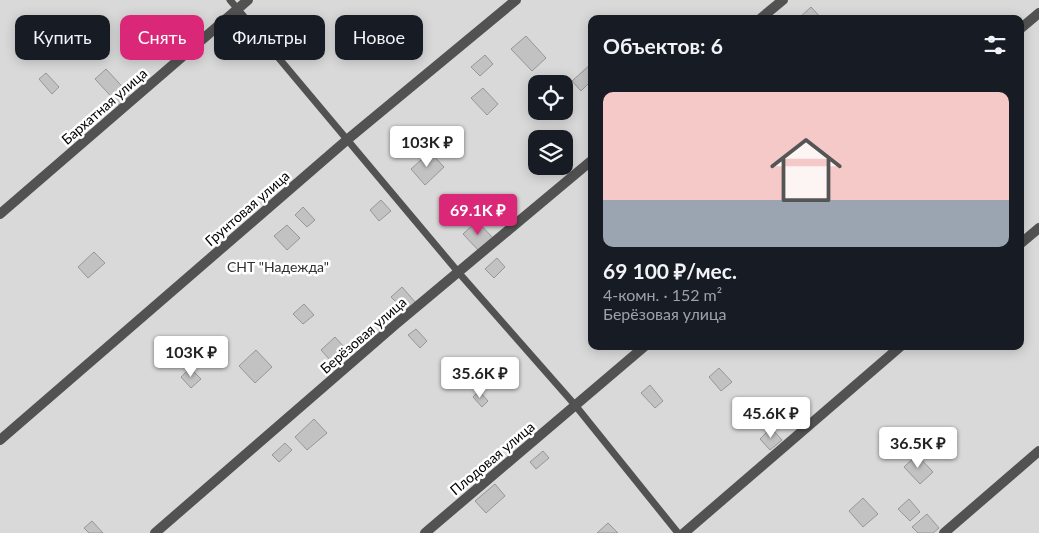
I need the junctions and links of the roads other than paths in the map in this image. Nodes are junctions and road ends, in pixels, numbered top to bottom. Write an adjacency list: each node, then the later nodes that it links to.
1 (230, 0): 5 (lane)
2 (248, 0): 5 (street, Бархатная улица)
3 (516, 0): 9 (street, Грунтовая улица)
4 (783, 0): 7 (street)
5 (238, 9): 9 (lane); 11 (street, Бархатная улица)
6 (1039, 13): 8 (street)
7 (765, 15)
8 (1024, 26)
9 (348, 139): 14 (lane); 18 (street, Грунтовая улица)
10 (588, 164): 14 (street, Берёзовая улица)
11 (0, 214)
12 (1039, 228): 13 (street)
13 (1024, 241)
14 (459, 273): 17 (lane); 20 (street, Берёзовая улица)
15 (640, 350): 17 (street, Плодовая улица)
16 (896, 350): 23 (street)
17 (576, 405): 21 (street, Плодовая улица); 22 (lane)
18 (0, 440)
19 (1039, 451): 24 (street)
20 (155, 533)
21 (425, 533)
22 (678, 533)
23 (684, 533)
24 (944, 533)

